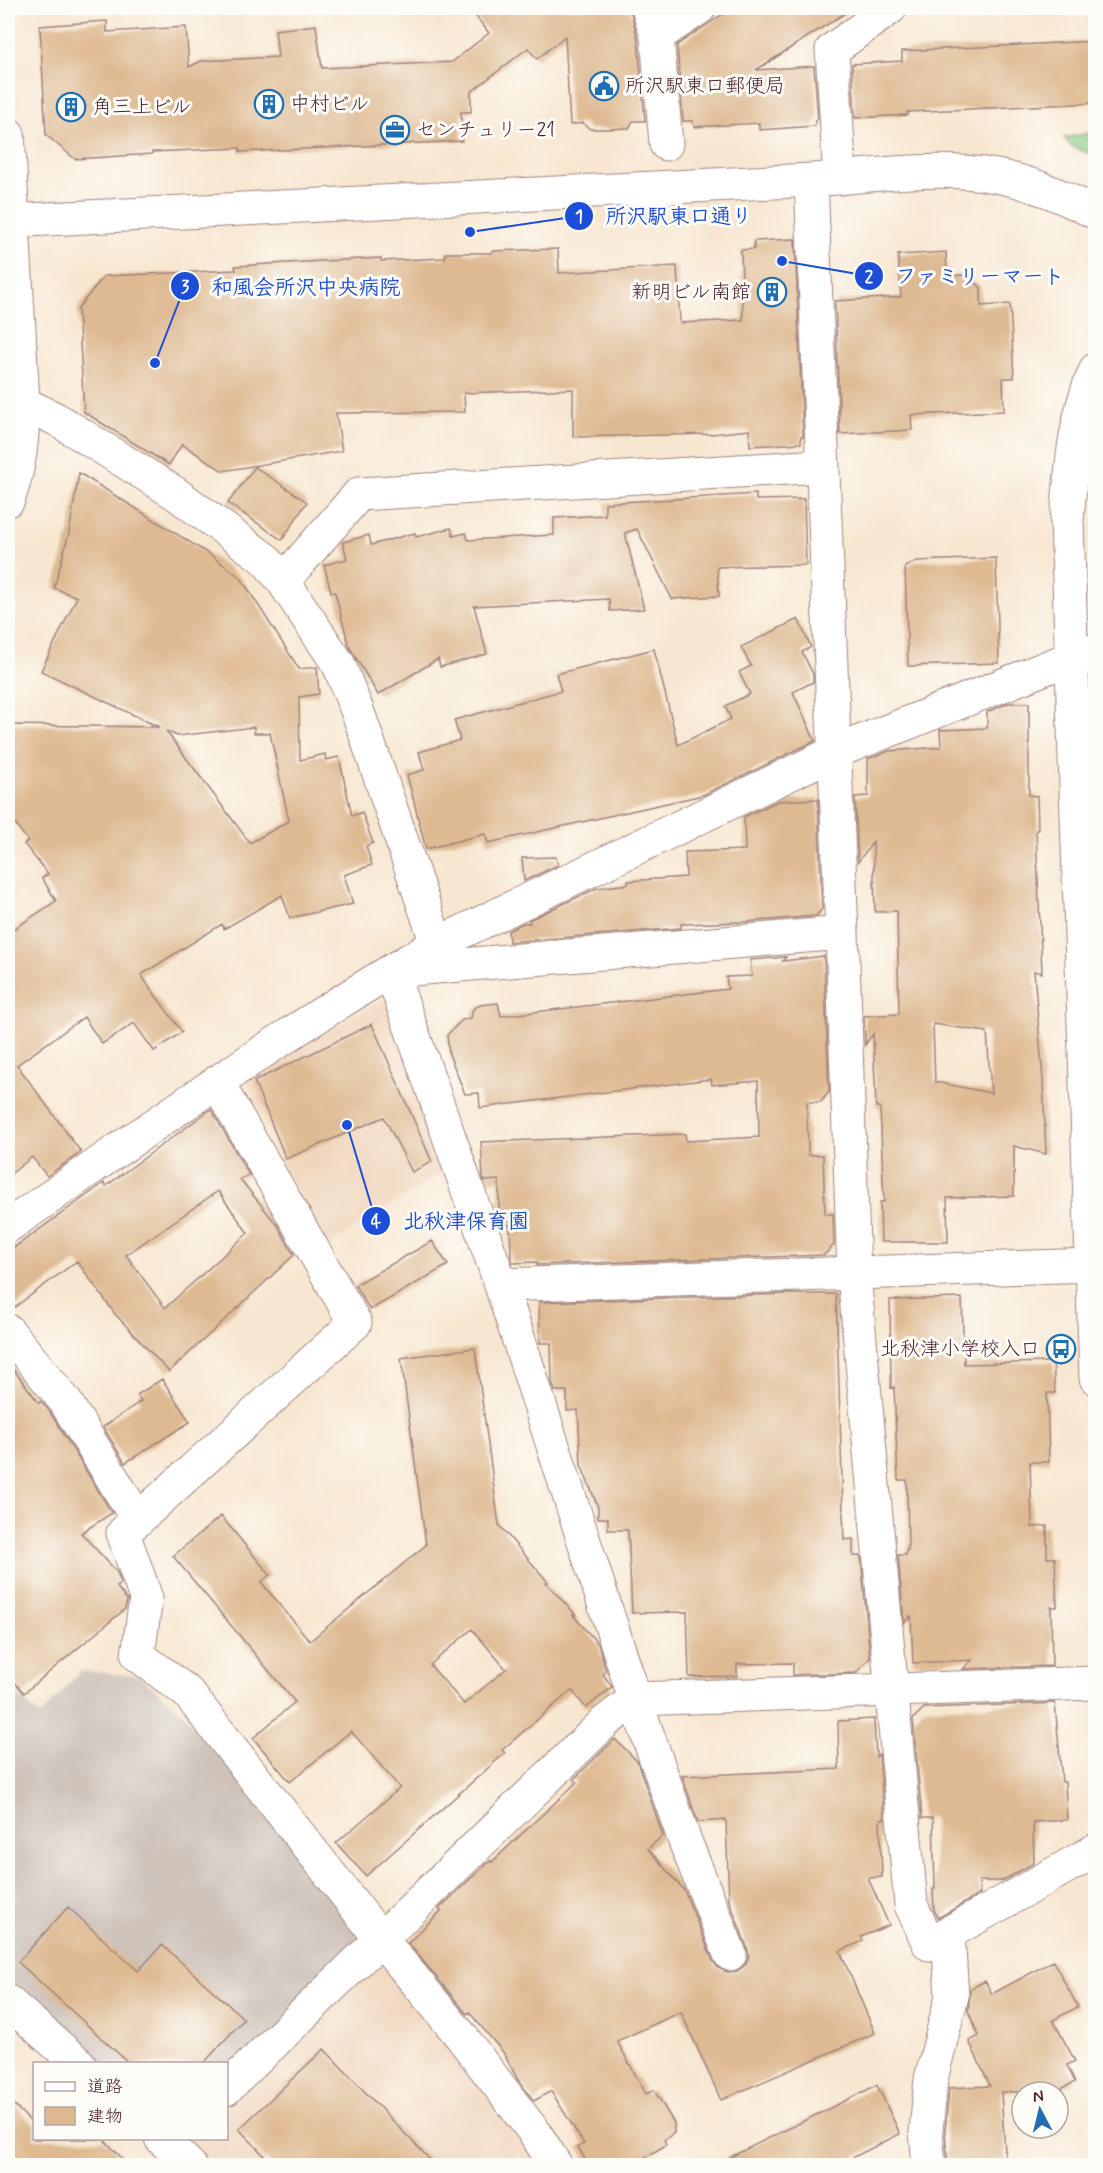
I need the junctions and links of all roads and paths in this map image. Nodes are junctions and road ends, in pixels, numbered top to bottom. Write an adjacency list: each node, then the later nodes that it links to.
1 (699, 8): 3 (street)
2 (890, 8): 6 (street)
3 (652, 22): 5 (street)
4 (8, 134): 8 (street)
5 (666, 144)
6 (826, 179): 7 (street); 8 (street); 11 (street)
7 (1095, 213)
8 (10, 220): 10 (street)
9 (1095, 369): 14 (street)
10 (23, 402): 12 (street); 13 (street)
11 (822, 466): 13 (street); 15 (street)
12 (8, 500)
13 (284, 581): 17 (street)
14 (1084, 653): 15 (street); 21 (street)
15 (835, 752): 16 (street); 17 (street)
16 (842, 933): 18 (street); 22 (street)
17 (437, 944): 18 (street)
18 (391, 971): 19 (street); 23 (street)
19 (217, 1082): 20 (street); 26 (street)
20 (8, 1226)
21 (1091, 1265): 22 (street); 25 (street)
22 (854, 1274): 23 (street); 28 (street)
23 (501, 1285): 29 (street)
24 (8, 1331): 26 (street)
25 (1095, 1378)
26 (138, 1520): 32 (street)
27 (1095, 1683): 28 (street)
28 (891, 1690): 29 (street); 31 (street)
29 (635, 1699): 32 (street); 33 (street)
30 (1095, 1851): 31 (street)
31 (948, 1934): 38 (street)
32 (380, 1938): 36 (street); 37 (street)
33 (730, 1954)
34 (8, 2002): 35 (street)
35 (77, 2062)
36 (228, 2087)
37 (556, 2166)
38 (929, 2166)

